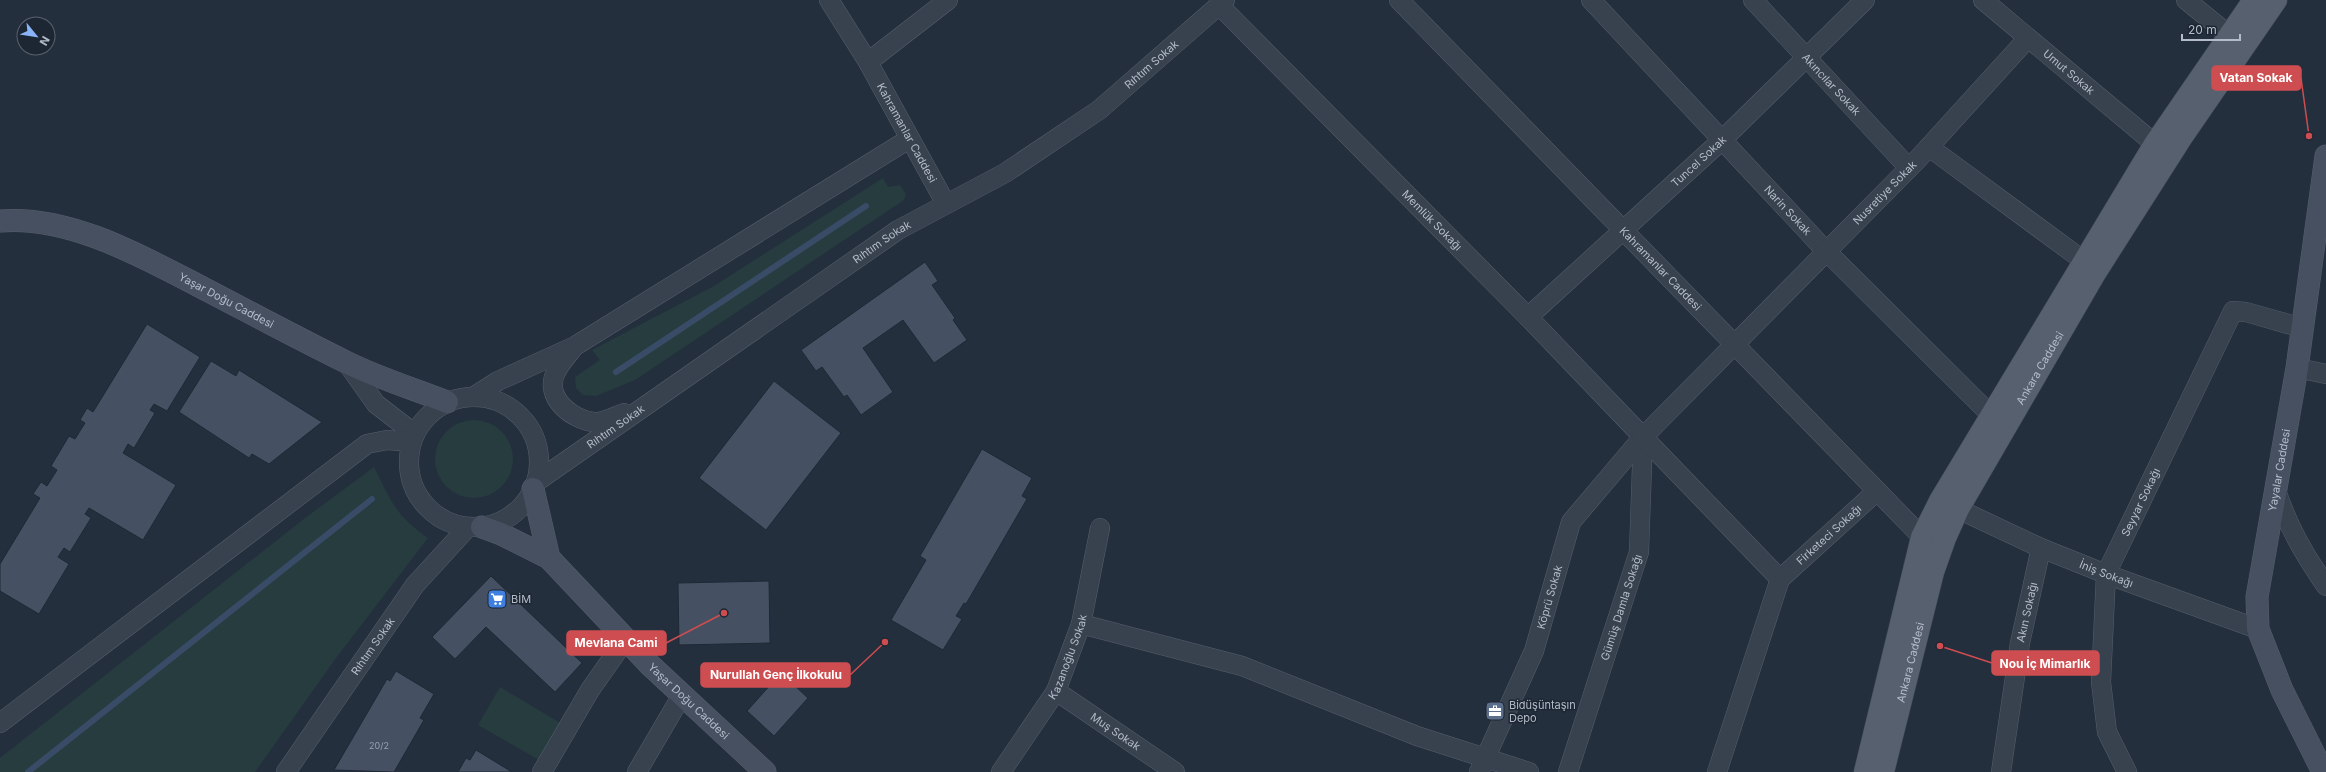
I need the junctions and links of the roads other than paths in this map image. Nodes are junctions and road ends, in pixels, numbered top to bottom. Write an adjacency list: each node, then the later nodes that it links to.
1 (828, 0): 15 (street, Kahramanlar Caddesi)
2 (948, 0): 15 (street)
3 (1399, 0): 24 (street, Kahramanlar Caddesi)
4 (1591, 0): 17 (street, Narin Sokak)
5 (1753, 0): 14 (street, Akıncılar Sokak)
6 (1864, 0): 14 (street, Tuncel Sokak)
7 (1983, 0): 13 (street, Umut Sokak)
8 (2186, 0): 12 (street)
9 (2254, 0): 12 (main road, Ankara Caddesi)
10 (2276, 0): 43 (main road, Ankara Caddesi)
11 (1222, 2): 22 (street, Rıhtım Sokak); 27 (street, Memlük Sokağı)
12 (2229, 35): 18 (main road, Ankara Caddesi)
13 (2028, 38): 18 (street, Umut Sokak); 19 (street, Nusretiye Sokak)
14 (1806, 57): 17 (street, Tuncel Sokak); 21 (street, Akıncılar Sokak)
15 (868, 62): 16 (street, Kahramanlar Caddesi)
16 (909, 139): 22 (street, Kahramanlar Caddesi); 30 (street)
17 (1722, 140): 24 (street, Tuncel Sokak); 25 (street, Narin Sokak)
18 (2155, 144): 26 (main road, Ankara Caddesi)
19 (1928, 147): 21 (street, Nusretiye Sokak); 26 (street)
20 (2326, 156): 28 (street, Yayalar Caddesi)
21 (1909, 168): 25 (street, Nusretiye Sokak)
22 (946, 204): 36 (street, Rıhtım Sokak)
23 (0, 221): 31 (street, Yaşar Doğu Caddesi)
24 (1625, 231): 27 (street, Tuncel Sokak); 29 (street, Kahramanlar Caddesi)
25 (1826, 251): 29 (street, Nusretiye Sokak); 37 (street, Narin Sokak)
26 (2084, 261): 37 (main road, Ankara Caddesi)
27 (1528, 317): 38 (street, Memlük Sokağı)
28 (2302, 328): 32 (street, Yayalar Caddesi); 50 (street, Seyyar Sokağı)
29 (1734, 342): 38 (street, Köprü Sokak); 42 (street, Kahramanlar Caddesi)
30 (575, 346): 34 (street); 36 (street)
31 (347, 363): 35 (street, Yaşar Doğu Caddesi); 39 (street)
32 (2298, 368): 33 (street); 41 (street, Yayalar Caddesi)
33 (2326, 374)
34 (473, 397): 35 (street); 40 (street)
35 (447, 402): 39 (street)
36 (643, 407): 40 (street, Rıhtım Sokak)
37 (1991, 415): 46 (main road, Ankara Caddesi)
38 (1643, 437): 51 (street, Memlük Sokağı); 59 (street, Köprü Sokak); 67 (street, Gümüş Damla Sokağı)
39 (413, 438): 44 (street); 58 (street)
40 (534, 486): 44 (street); 49 (street)
41 (2276, 490): 52 (street); 54 (street, Yayalar Caddesi)
42 (1877, 491): 46 (street, Kahramanlar Caddesi); 51 (street, Firketeci Sokağı)
43 (1958, 509): 47 (main road, Ankara Caddesi); 48 (street, İniş Sokağı)
44 (475, 527): 49 (street); 60 (street, Rıhtım Sokak)
45 (1100, 528): 53 (street, Kazanoğlu Sokak)
46 (1922, 537): 47 (main road); 69 (main road, Ankara Caddesi)
47 (1942, 546): 70 (main road, Ankara Caddesi)
48 (2041, 548): 50 (street, İniş Sokağı); 71 (street, Akın Sokağı)
49 (549, 558): 55 (street, Yaşar Doğu Caddesi)
50 (2106, 574): 54 (street, İniş Sokağı); 72 (street, Seyyar Sokağı)
51 (1780, 578): 68 (street)
52 (2326, 586)
53 (1081, 624): 56 (street, Kazanoğlu Sokak); 59 (street)
54 (2258, 629): 73 (street, Yayalar Caddesi)
55 (625, 640): 57 (street, Yaşar Doğu Caddesi); 61 (street)
56 (1056, 691): 64 (street, Kazanoğlu Sokak); 65 (street, Muş Sokak)
57 (682, 695): 62 (street); 63 (street, Yaşar Doğu Caddesi)
58 (0, 723)
59 (1482, 765): 66 (street)
60 (286, 772)
61 (542, 772)
62 (637, 772)
63 (765, 772)
64 (1001, 772)
65 (1175, 772)
66 (1528, 772)
67 (1568, 772)
68 (1717, 772)
69 (1865, 772)
70 (1883, 772)
71 (2001, 772)
72 (2127, 772)
73 (2323, 772)

